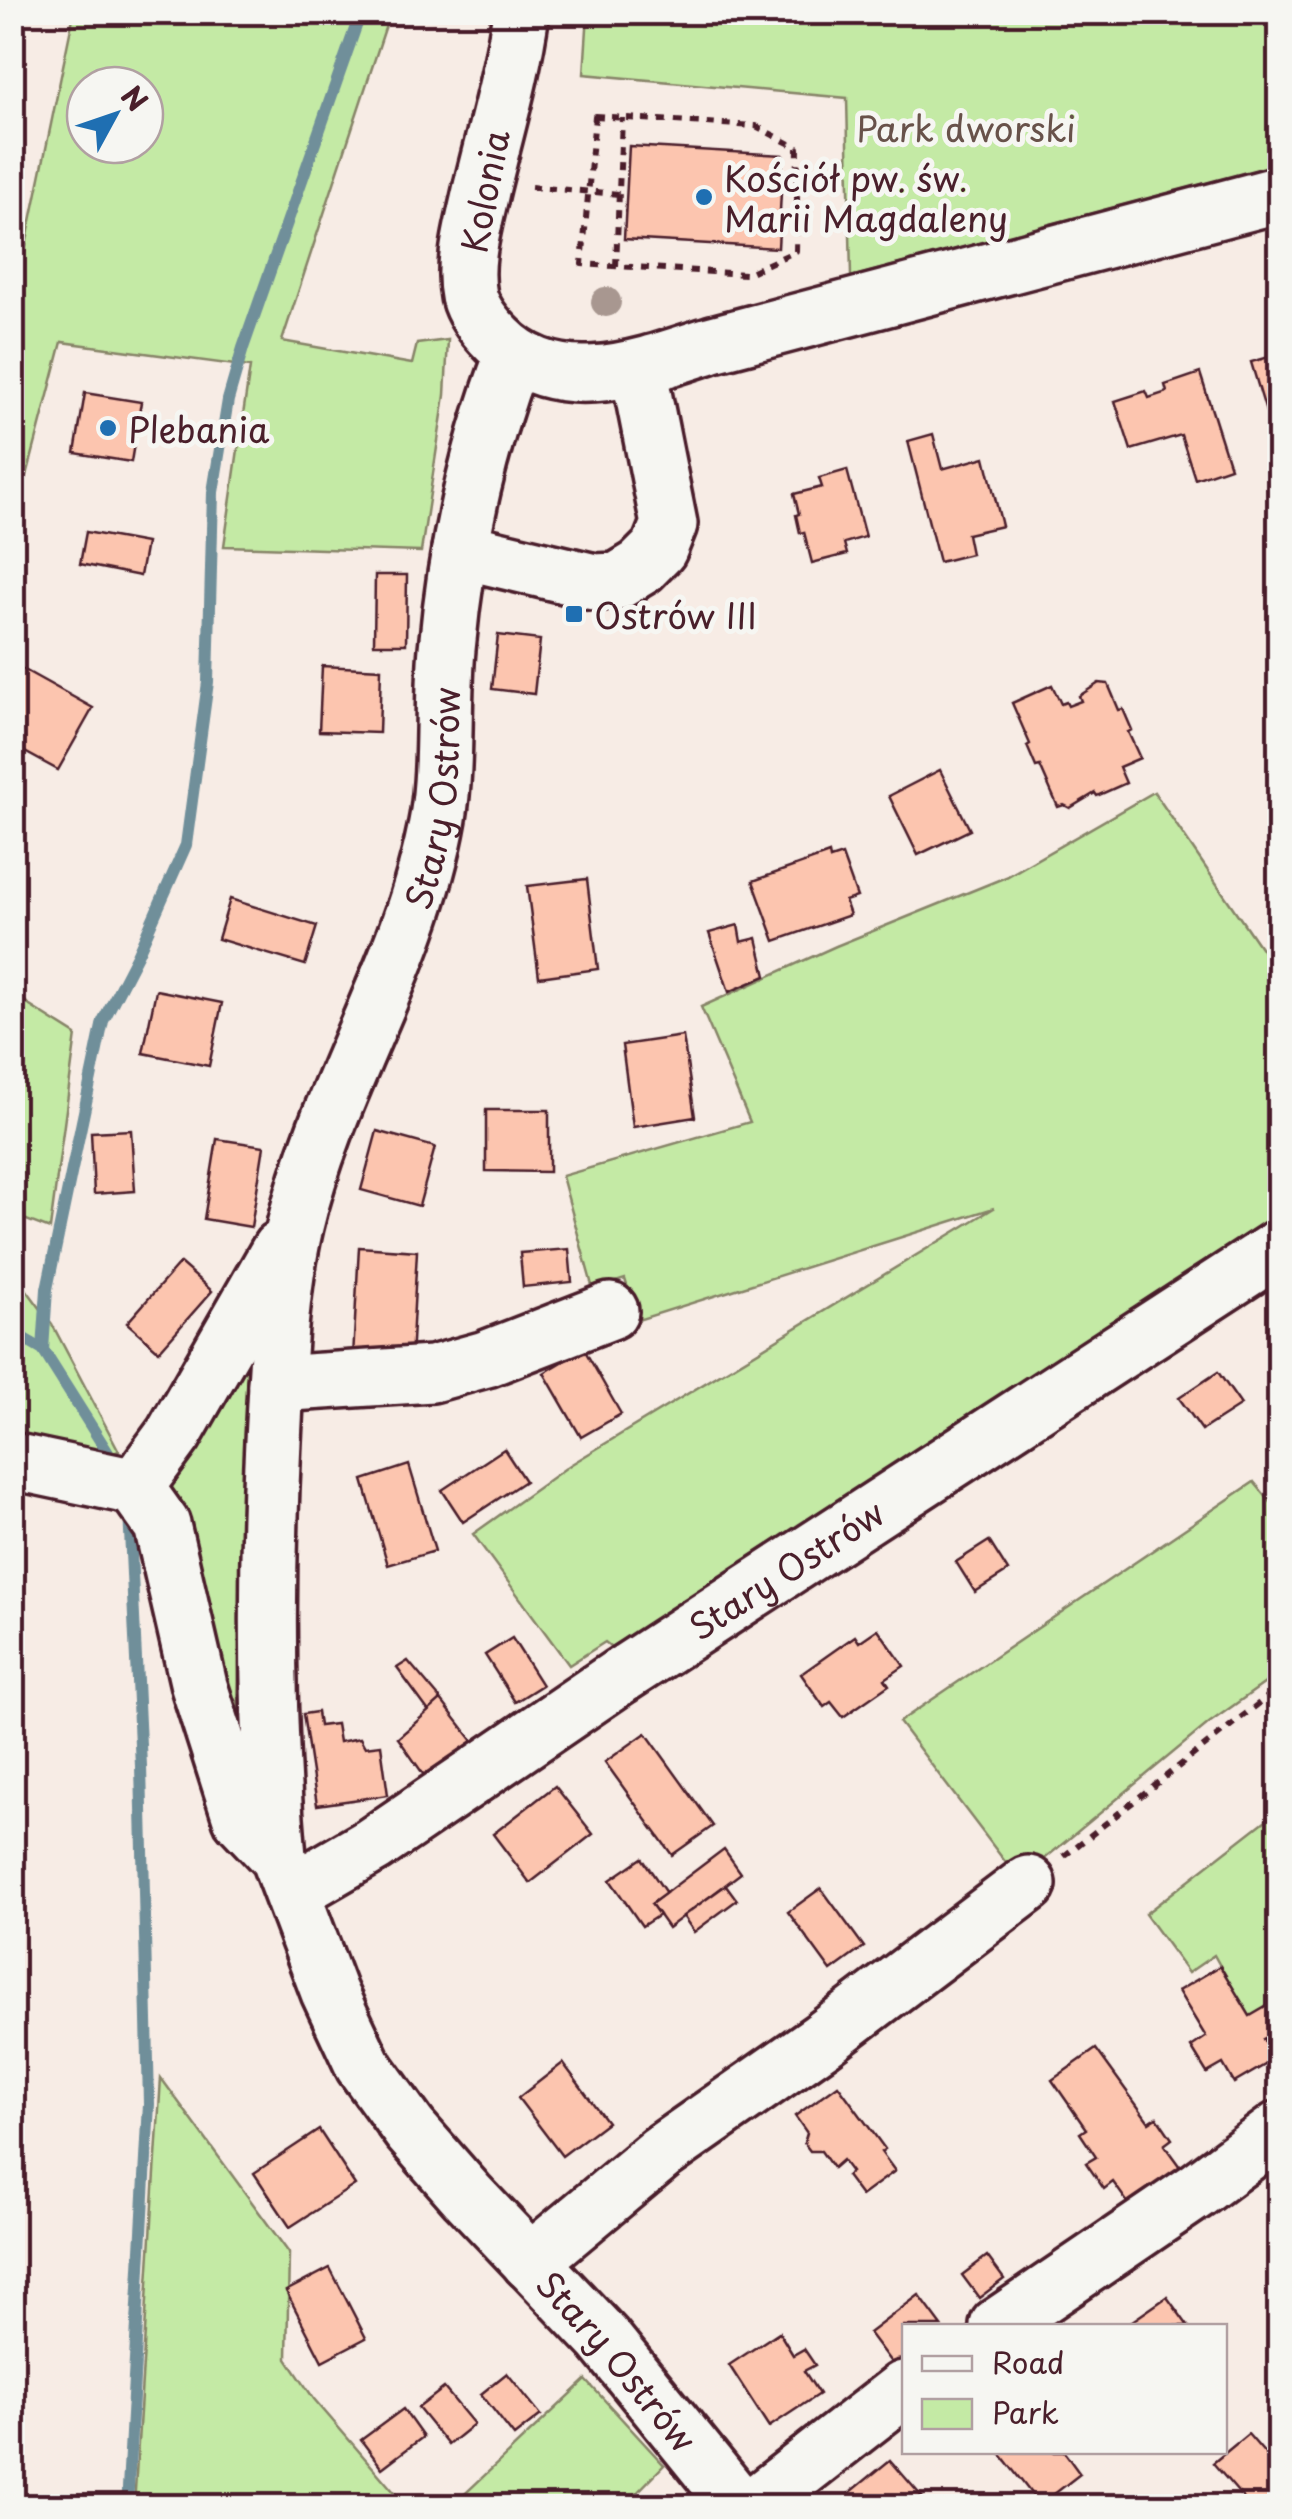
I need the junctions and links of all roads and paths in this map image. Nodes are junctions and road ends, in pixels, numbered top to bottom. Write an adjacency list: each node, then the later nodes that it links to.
1 (521, 12): 8 (street, Kolonia)
2 (622, 118): 4 (path); 5 (path); 7 (path)
3 (514, 186): 4 (path)
4 (588, 192): 5 (path); 7 (path)
5 (619, 194): 7 (path)
6 (1280, 194): 9 (street)
7 (616, 266)
8 (513, 356): 9 (street); 10 (street, Stary Ostrów)
9 (638, 368): 10 (street)
10 (460, 550): 11 (street, Stary Ostrów)
11 (296, 1225): 14 (street, Stary Ostrów); 16 (street, Stary Ostrów)
12 (1280, 1247): 18 (street, Stary Ostrów)
13 (610, 1311): 14 (street)
14 (276, 1384): 18 (street, Stary Ostrów)
15 (12, 1462): 16 (street)
16 (135, 1487): 18 (street, Stary Ostrów)
17 (1280, 1687): 19 (path)
18 (285, 1874): 21 (street, Stary Ostrów)
19 (1028, 1884): 21 (street, Stary Ostrów)
20 (1280, 2130): 22 (street)
21 (530, 2262): 24 (street, Stary Ostrów)
22 (1001, 2324)
23 (902, 2390): 25 (street)
24 (739, 2506)
25 (754, 2506)

